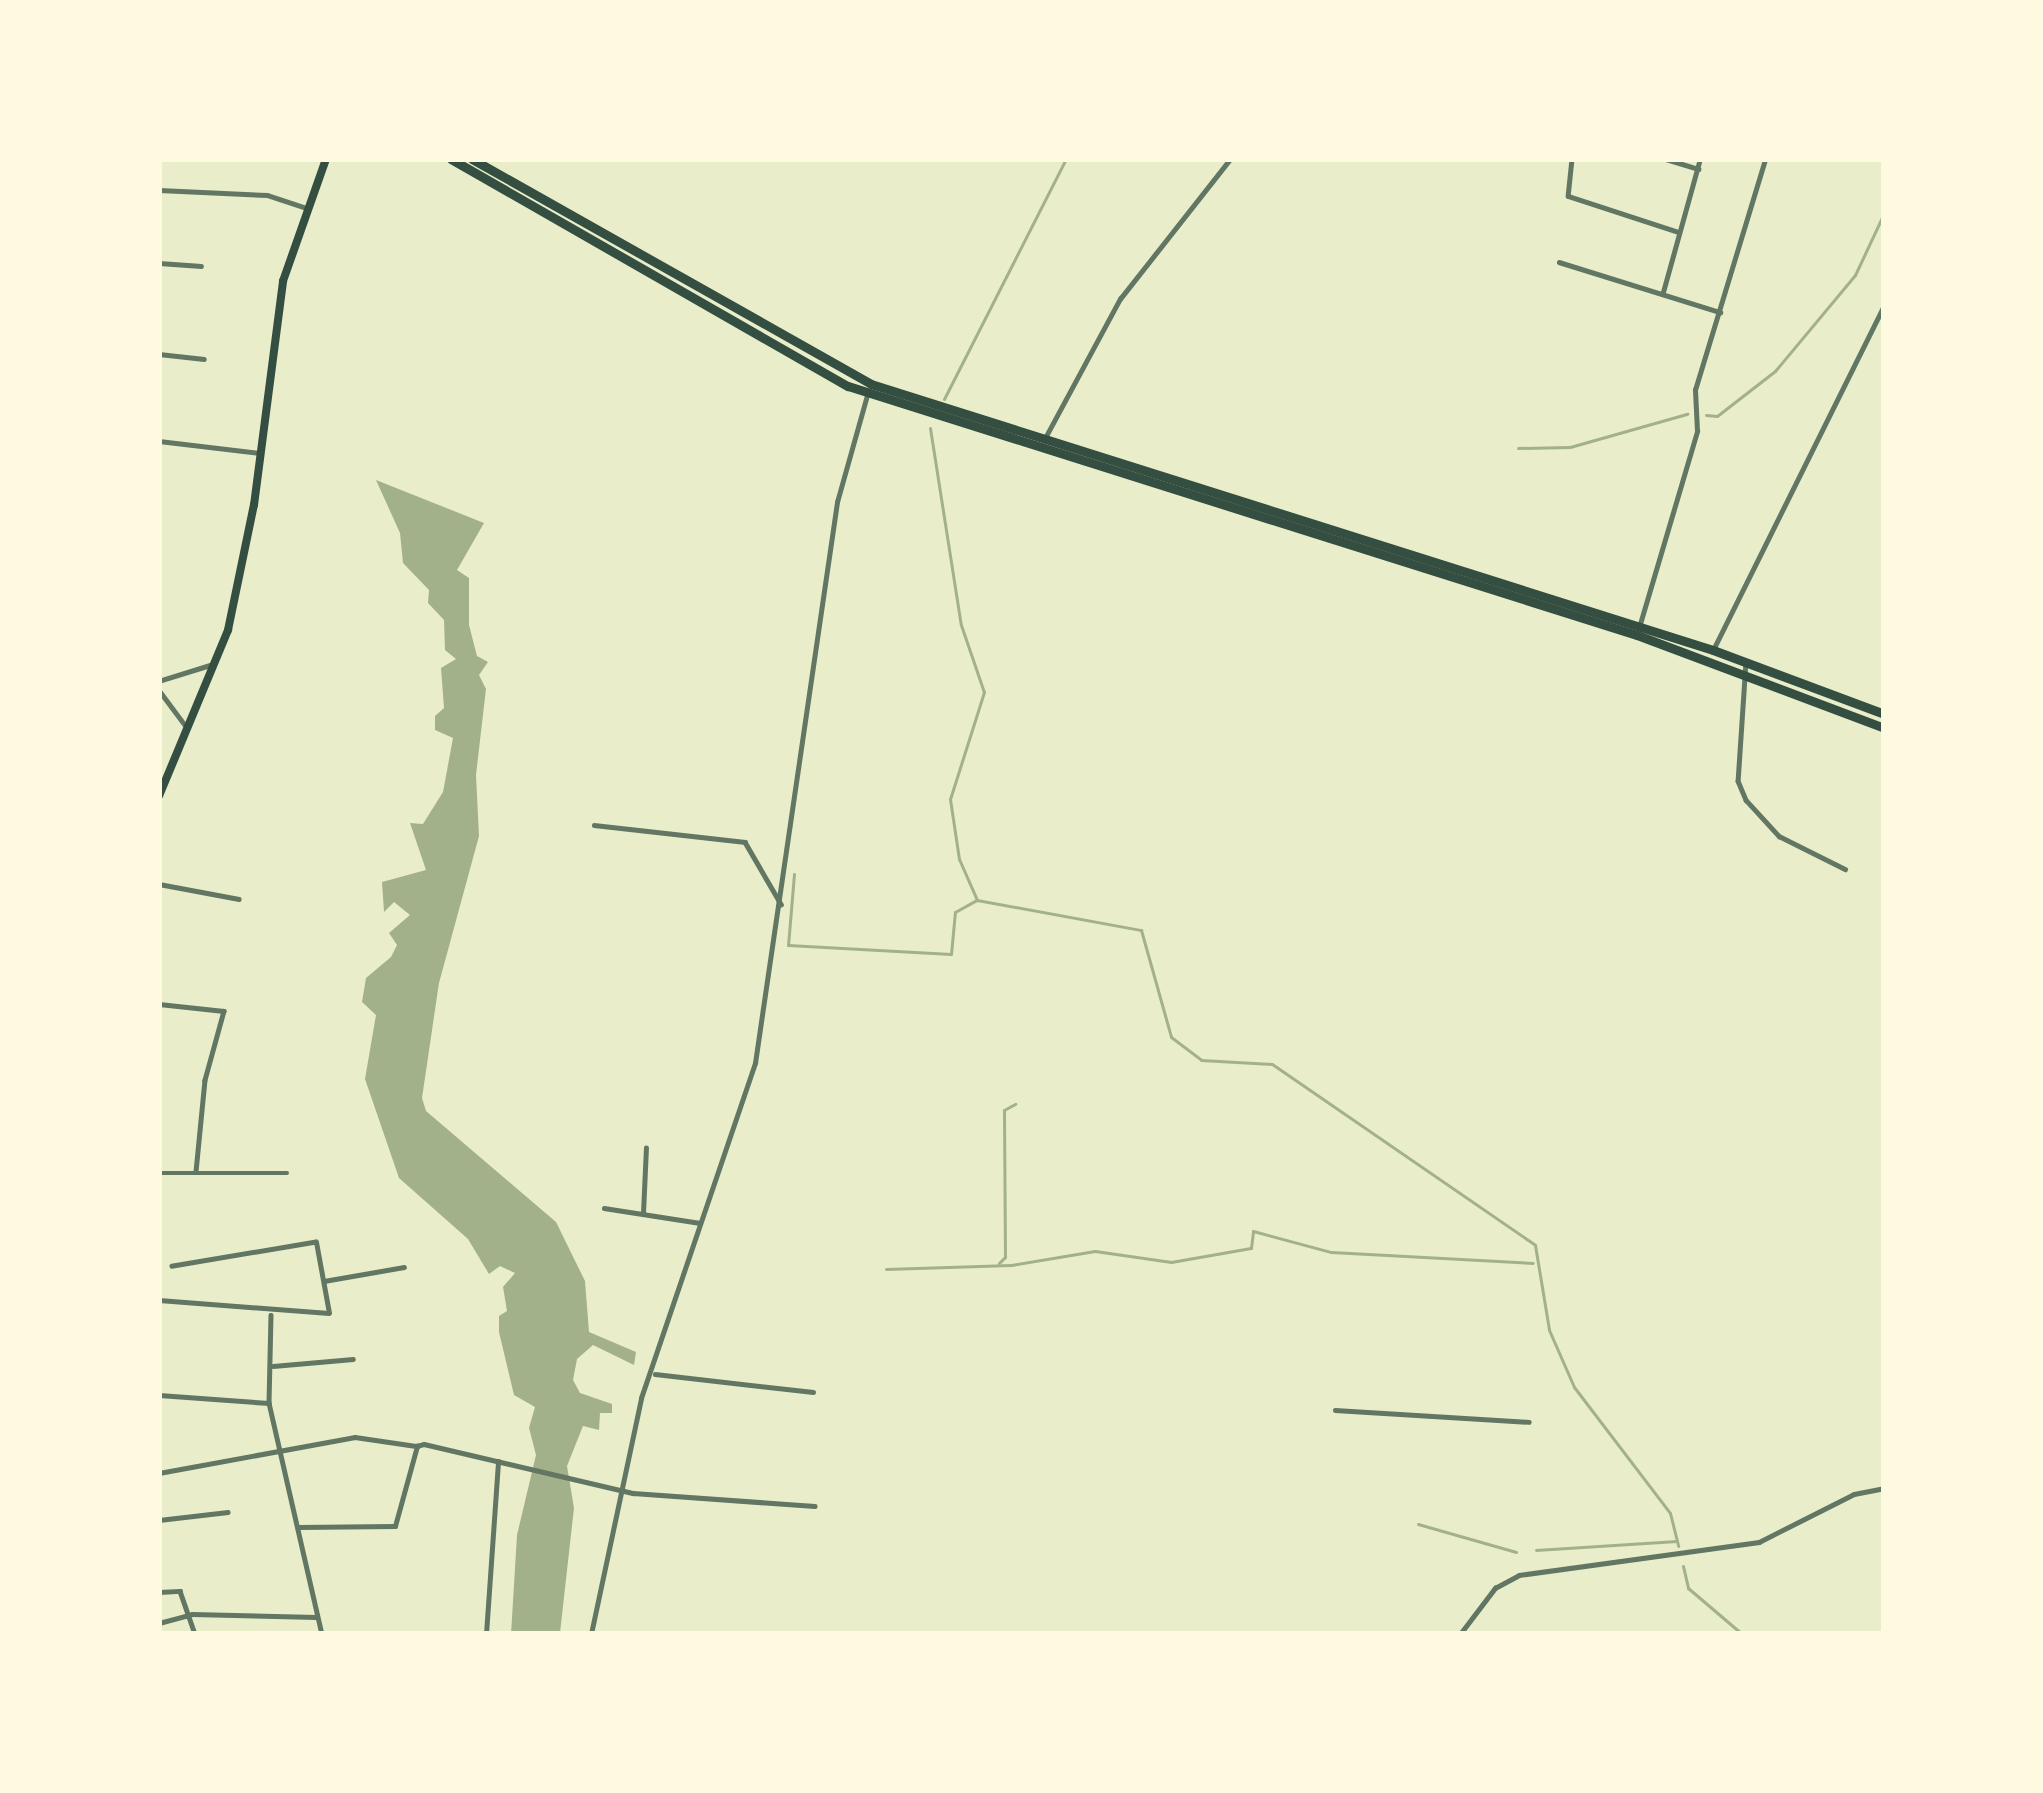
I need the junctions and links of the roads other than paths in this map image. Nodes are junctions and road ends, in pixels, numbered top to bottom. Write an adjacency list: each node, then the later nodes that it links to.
1 (326, 159): 11 (main road)
2 (451, 159): 21 (highway)
3 (472, 159): 21 (highway)
4 (1229, 159): 23 (street)
5 (1572, 159): 12 (street)
6 (1666, 159): 9 (street)
7 (1700, 159): 9 (street)
8 (1765, 159): 18 (street)
9 (1698, 169): 12 (street)
10 (159, 190): 11 (street)
11 (305, 207): 24 (main road)
12 (1679, 232): 16 (street)
13 (1559, 262): 16 (street)
14 (159, 263): 15 (street)
15 (201, 266)
16 (1663, 293): 18 (street)
17 (1884, 307): 26 (street)
18 (1720, 312): 25 (street)
19 (159, 354): 20 (street)
20 (204, 359)
21 (869, 389): 23 (highway); 39 (street)
22 (159, 441): 24 (street)
23 (1042, 444): 25 (highway)
24 (260, 453): 27 (main road)
25 (1638, 631): 26 (highway); 28 (highway)
26 (1713, 650): 28 (highway)
27 (217, 662): 29 (street); 32 (main road)
28 (1744, 667): 31 (highway); 33 (highway); 36 (street)
29 (159, 681)
30 (159, 690): 32 (street)
31 (1884, 714)
32 (184, 725): 34 (main road)
33 (1884, 728)
34 (159, 796)
35 (594, 825): 39 (street)
36 (1845, 869)
37 (159, 884): 38 (street)
38 (239, 899)
39 (781, 904): 47 (street)
40 (159, 1004): 42 (street)
41 (646, 1148): 46 (street)
42 (196, 1172): 43 (street); 44 (street)
43 (159, 1173)
44 (287, 1173)
45 (604, 1208): 46 (street)
46 (643, 1213): 47 (street)
47 (700, 1223): 55 (street)
48 (172, 1266): 50 (street)
49 (404, 1267): 50 (street)
50 (324, 1281): 52 (street)
51 (159, 1300): 52 (street)
52 (271, 1315): 54 (street)
53 (353, 1359): 54 (street)
54 (273, 1366): 58 (street)
55 (655, 1374): 56 (street); 65 (street)
56 (813, 1392)
57 (159, 1395): 58 (street)
58 (269, 1403): 62 (street)
59 (1335, 1410): 60 (street)
60 (1529, 1422)
61 (417, 1446): 62 (street); 63 (street); 70 (street)
62 (278, 1447): 64 (street); 70 (street)
63 (498, 1461): 65 (street); 77 (street)
64 (159, 1473)
65 (620, 1488): 67 (street); 78 (street)
66 (1884, 1488): 79 (street)
67 (815, 1506)
68 (228, 1512): 69 (street)
69 (159, 1520)
70 (298, 1527): 73 (street)
71 (159, 1592): 72 (street)
72 (192, 1614): 73 (street); 74 (street); 75 (street)
73 (316, 1617): 76 (street)
74 (159, 1623)
75 (195, 1634)
76 (322, 1634)
77 (486, 1634)
78 (591, 1634)
79 (1460, 1634)

